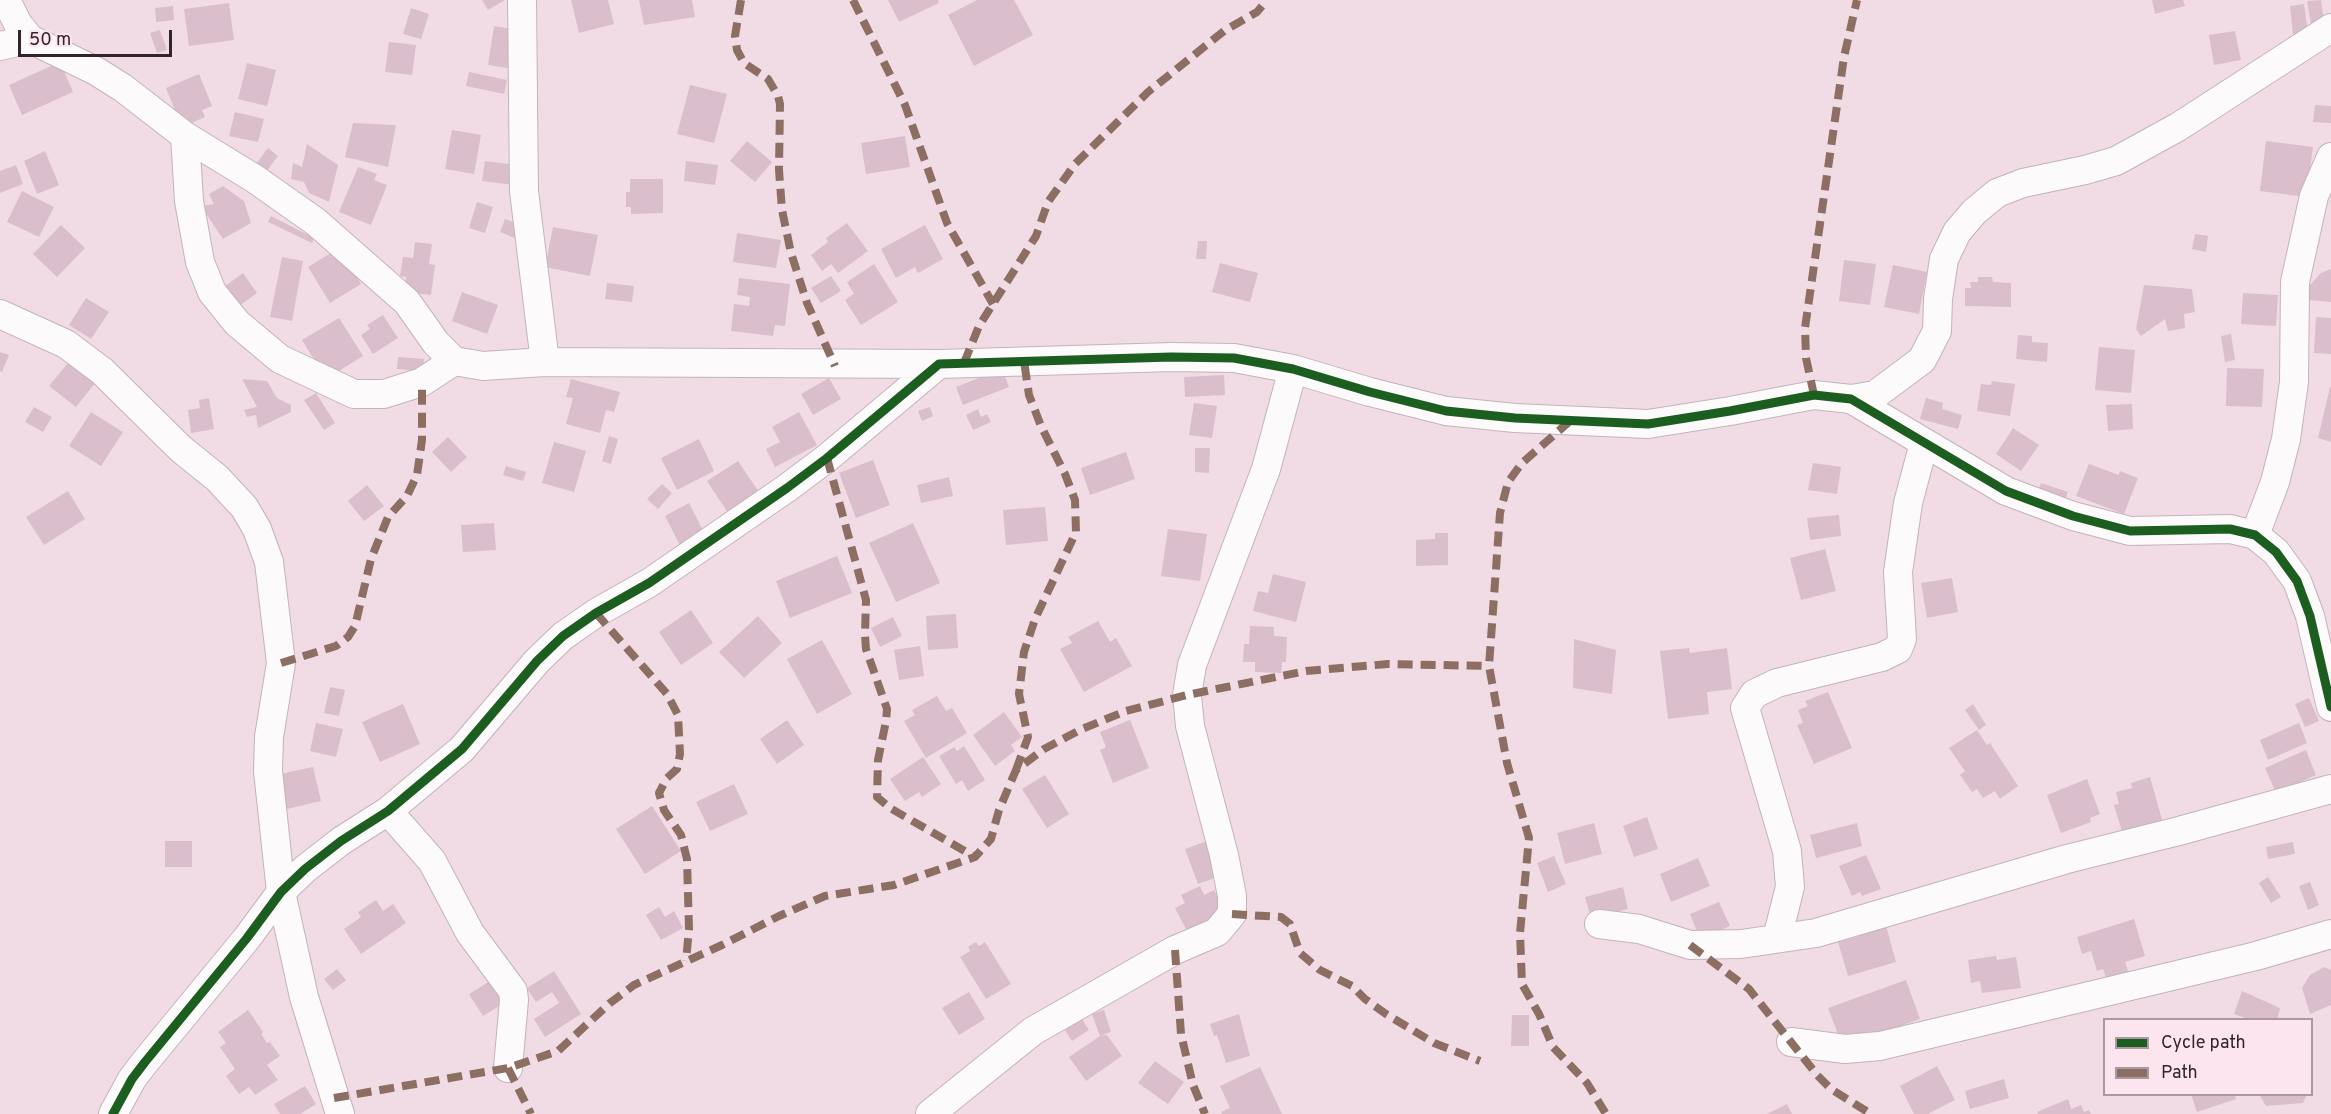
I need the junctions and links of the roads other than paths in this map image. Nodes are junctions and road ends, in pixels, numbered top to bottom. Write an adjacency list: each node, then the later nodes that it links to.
1 (6, 0): 4 (street)
2 (522, 0): 10 (street)
3 (2331, 28): 13 (street)
4 (30, 39): 5 (street); 6 (street)
5 (0, 46)
6 (185, 136): 9 (street); 9 (street)
7 (2331, 157): 15 (street)
8 (0, 314): 19 (street)
9 (454, 361): 10 (street)
10 (545, 362): 11 (street)
11 (939, 364): 12 (street); 18 (street)
12 (1293, 369): 13 (street); 27 (street)
13 (1851, 399): 14 (street)
14 (1924, 443): 15 (street); 22 (street)
15 (2255, 535): 16 (street)
16 (2331, 707)
17 (2331, 789): 22 (street)
18 (388, 811): 19 (street); 24 (street)
19 (281, 892): 25 (street); 26 (street)
20 (1599, 924): 22 (street)
21 (2331, 934): 23 (street)
22 (1777, 938)
23 (1791, 1042)
24 (508, 1068)
25 (113, 1114)
26 (340, 1114)
27 (930, 1114)

